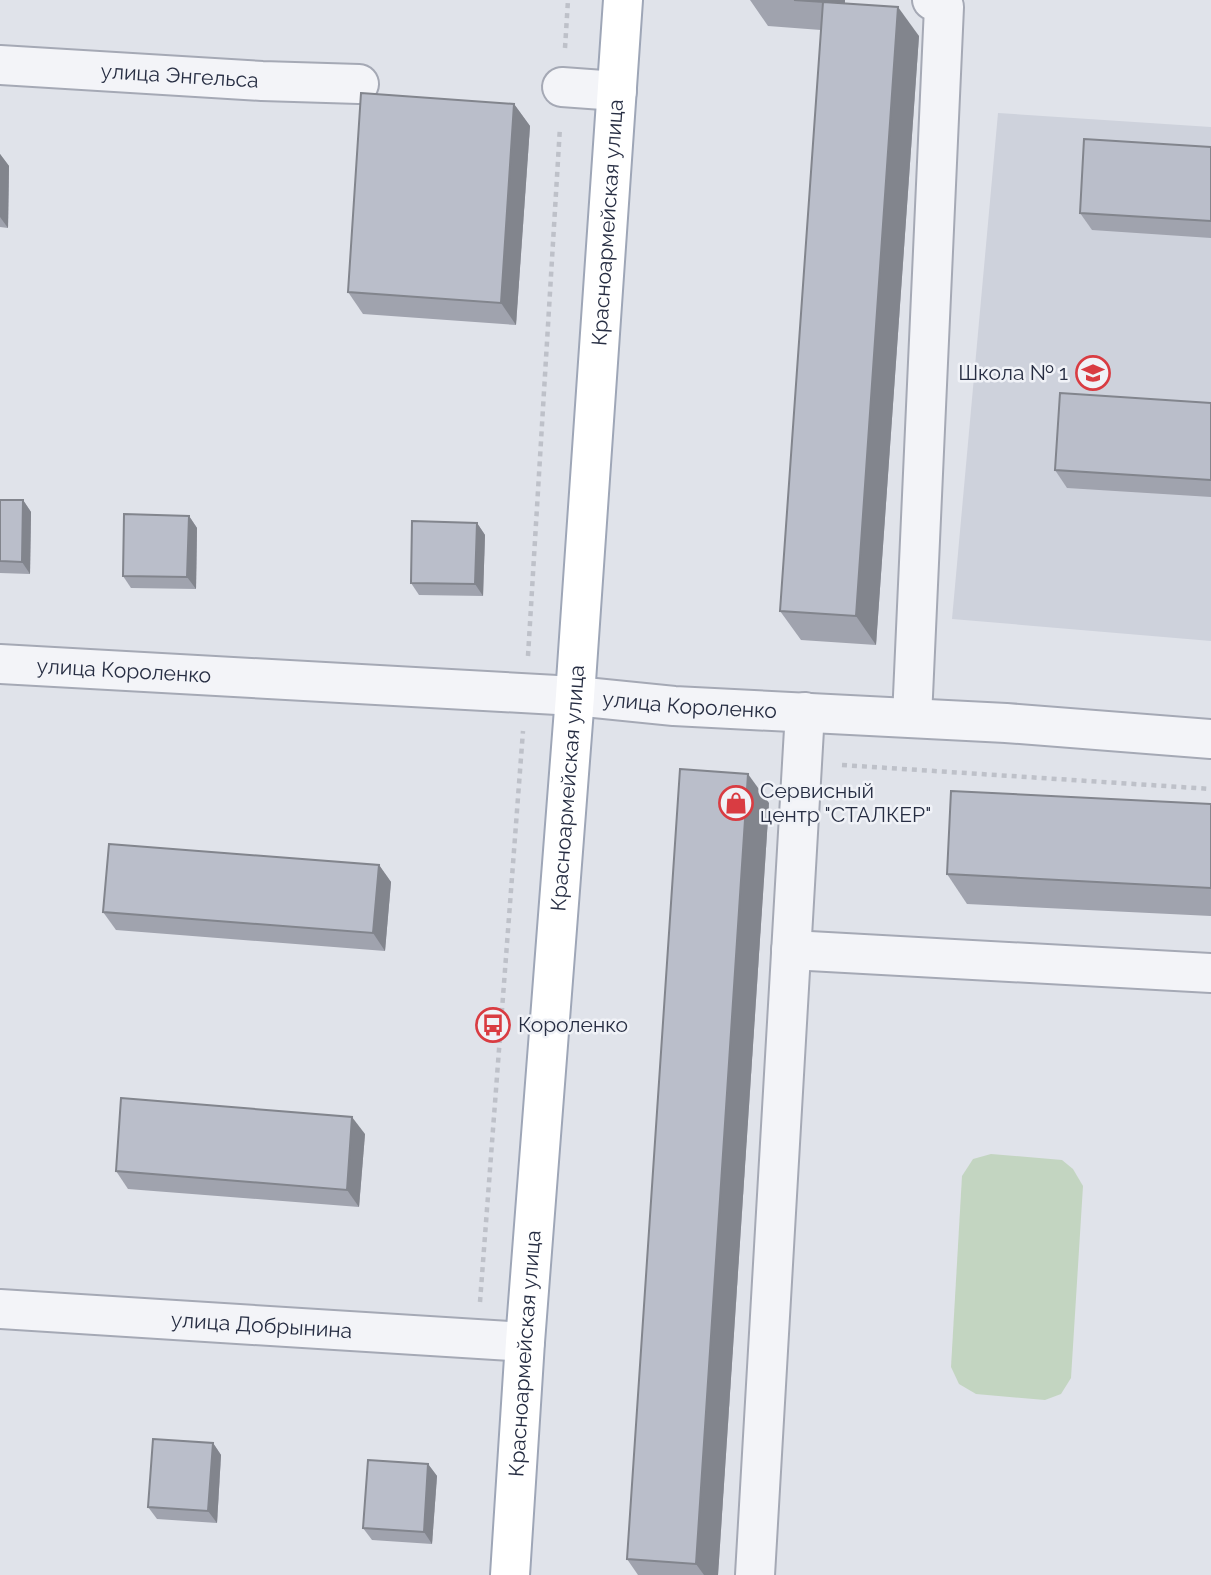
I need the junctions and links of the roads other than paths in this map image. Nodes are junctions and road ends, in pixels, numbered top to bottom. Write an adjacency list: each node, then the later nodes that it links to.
1 (623, 0): 6 (main road, Красноармейская улица)
2 (932, 0): 10 (street)
3 (0, 65): 4 (street, улица Энгельса)
4 (359, 84)
5 (562, 87): 6 (street)
6 (617, 91): 8 (main road, Красноармейская улица)
7 (0, 664): 8 (street, улица Короленко)
8 (575, 695): 9 (street, улица Короленко); 15 (main road, Красноармейская улица)
9 (805, 712): 10 (street, улица Короленко); 12 (street)
10 (912, 718): 11 (street, улица Короленко)
11 (1211, 739)
12 (791, 950): 13 (street); 17 (street)
13 (1211, 973)
14 (0, 1309): 15 (street, улица Добрынина)
15 (525, 1342): 16 (main road, Красноармейская улица)
16 (510, 1575)
17 (755, 1575)

